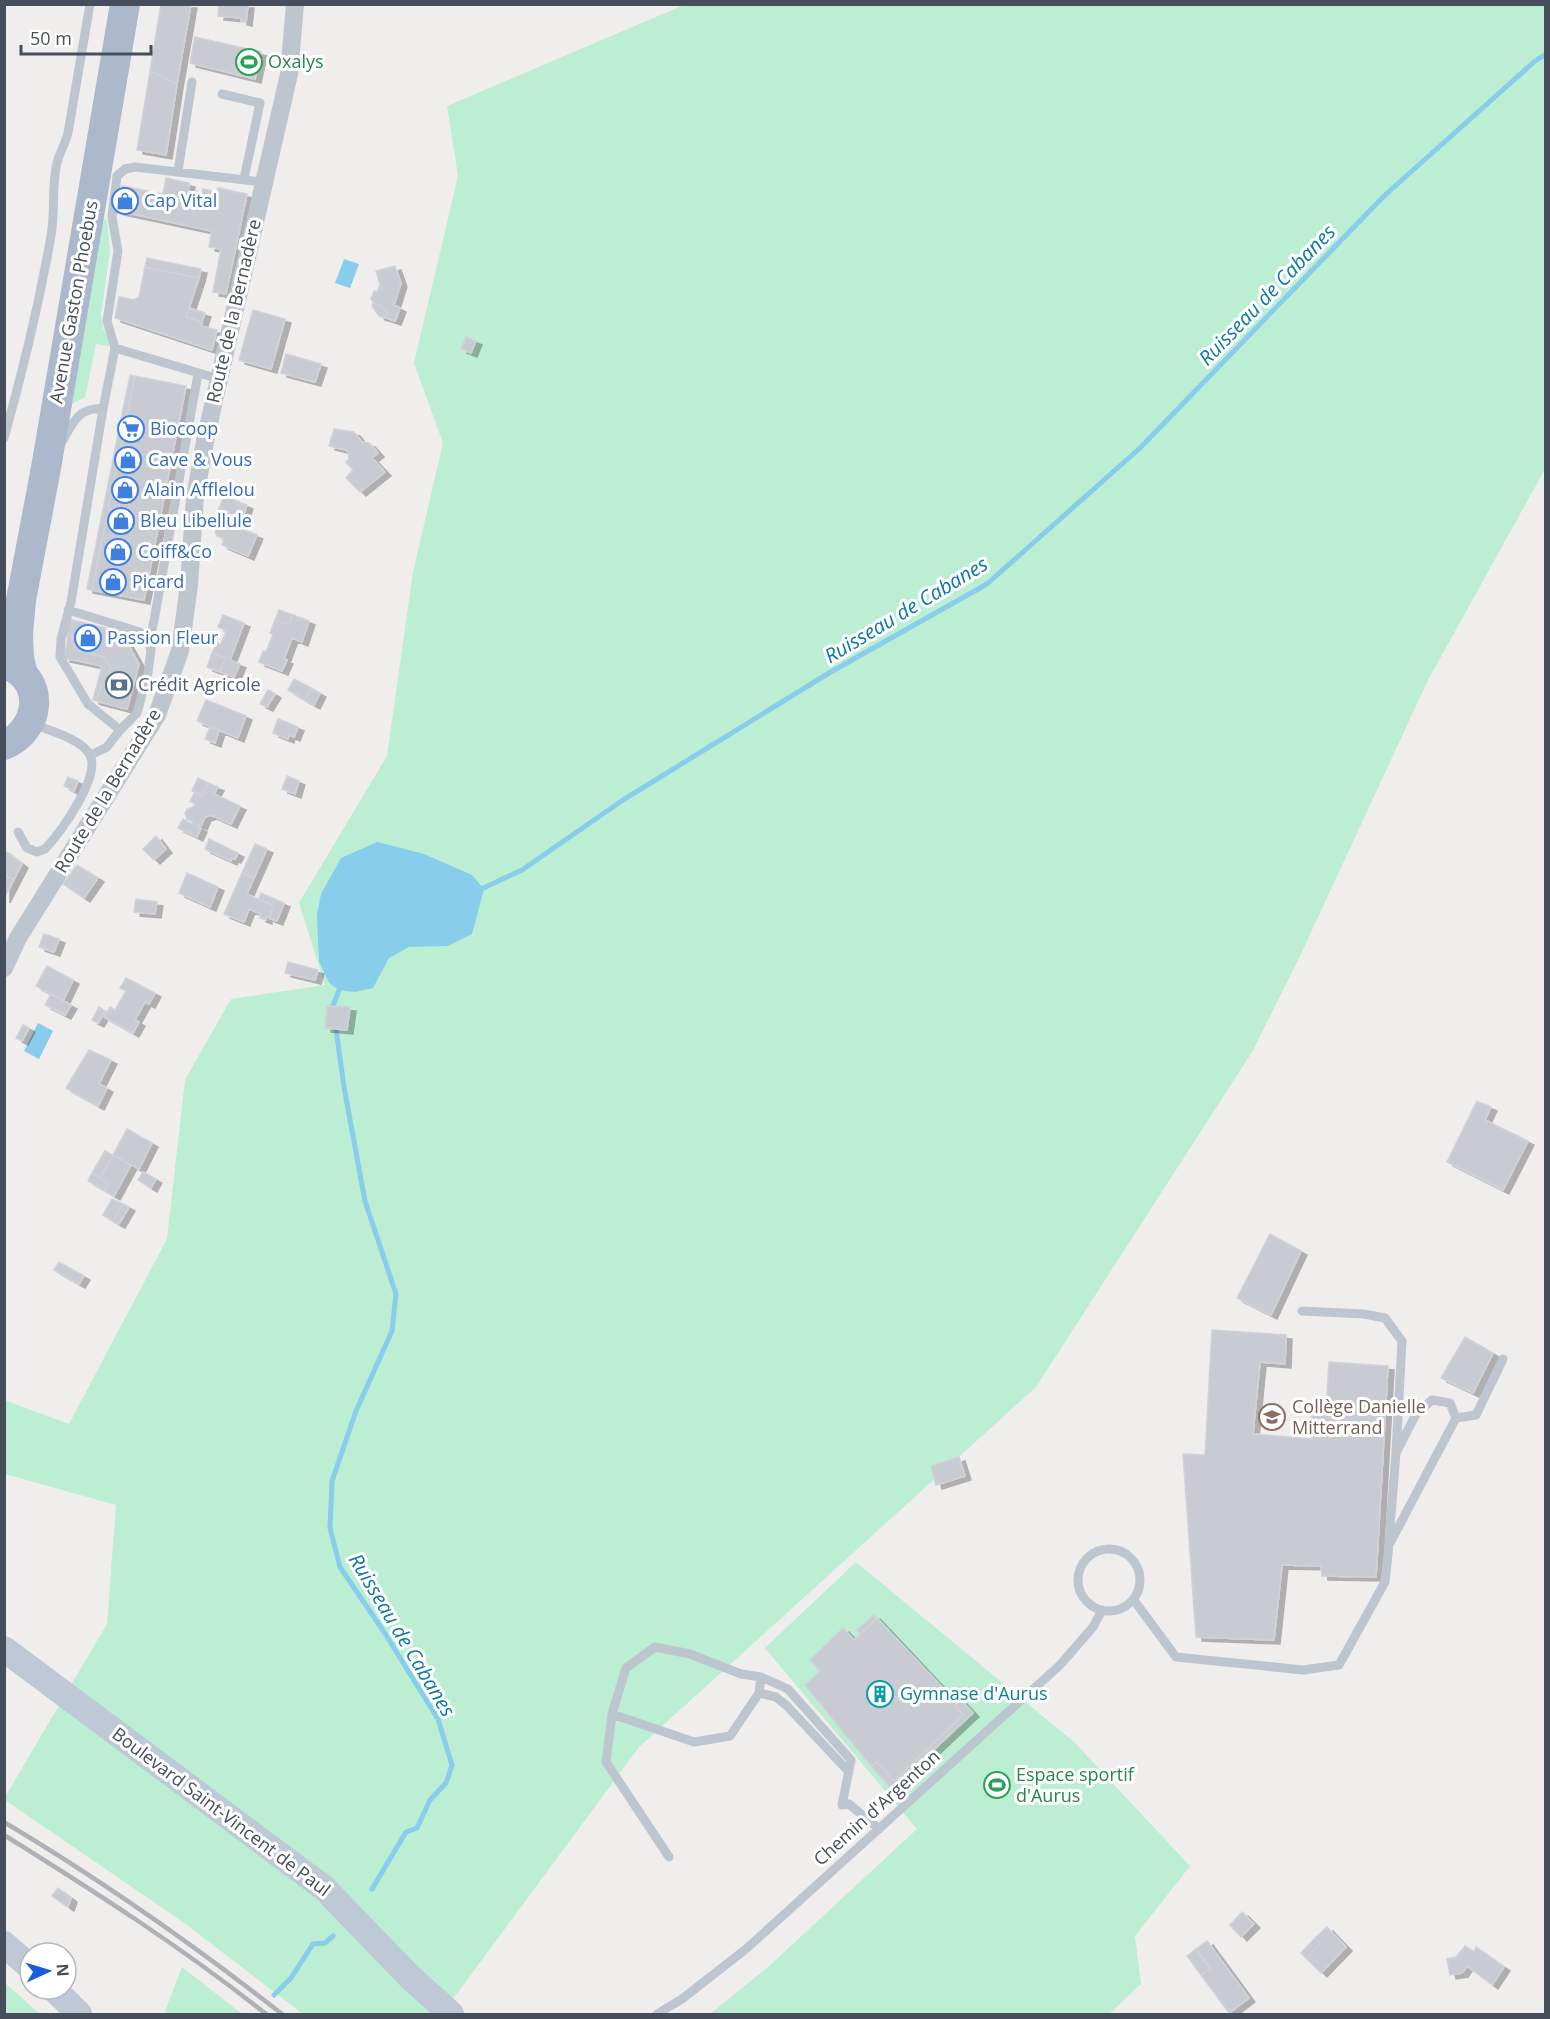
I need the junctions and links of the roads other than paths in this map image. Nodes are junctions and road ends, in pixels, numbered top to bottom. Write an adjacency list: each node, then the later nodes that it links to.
1 (90, 4): 15 (lane)
2 (125, 4): 16 (main road, Avenue Gaston Phoebus)
3 (295, 4): 7 (street, Route de la Bernadère)
4 (192, 82): 8 (lane)
5 (222, 94): 6 (lane)
6 (260, 103): 7 (lane); 9 (lane)
7 (280, 108): 10 (street, Route de la Bernadère)
8 (178, 171): 9 (lane); 11 (lane)
9 (244, 179): 10 (lane)
10 (263, 182): 13 (street, Route de la Bernadère)
11 (116, 348): 12 (lane); 14 (lane)
12 (198, 374): 13 (lane); 20 (lane)
13 (219, 379): 27 (street, Route de la Bernadère)
14 (103, 410): 16 (lane); 18 (lane)
15 (4, 438)
16 (46, 468): 17 (main road, Avenue Gaston Phoebus)
17 (21, 600): 19 (main road, Avenue Gaston Phoebus); 21 (main road, Avenue Gaston Phoebus)
18 (68, 610): 20 (lane); 23 (lane)
19 (4, 628)
20 (148, 640): 23 (lane)
21 (14, 669): 22 (main road, Avenue Gaston Phoebus)
22 (30, 723): 24 (main road); 25 (lane)
23 (120, 730): 25 (lane)
24 (4, 745)
25 (90, 755): 26 (lane)
26 (18, 832)
27 (4, 968)
28 (1302, 1311): 31 (lane)
29 (1503, 1359): 30 (lane)
30 (1456, 1418): 31 (lane); 32 (lane)
31 (1396, 1453): 32 (lane)
32 (1389, 1545): 33 (lane)
33 (1133, 1599): 34 (lane); 34 (lane)
34 (1102, 1610): 40 (lane, Chemin d'Argenton)
35 (4, 1649): 46 (main road, Boulevard Saint-Vincent de Paul)
36 (761, 1677): 37 (lane); 38 (lane); 39 (lane)
37 (759, 1693): 38 (lane); 39 (lane)
38 (612, 1714): 41 (lane)
39 (849, 1772): 40 (lane)
40 (879, 1829): 47 (lane, Chemin d'Argenton)
41 (669, 1857)
42 (4, 1944): 43 (main road)
43 (18, 1956)
44 (66, 2001): 45 (main road)
45 (79, 2014)
46 (451, 2014)
47 (657, 2014)

